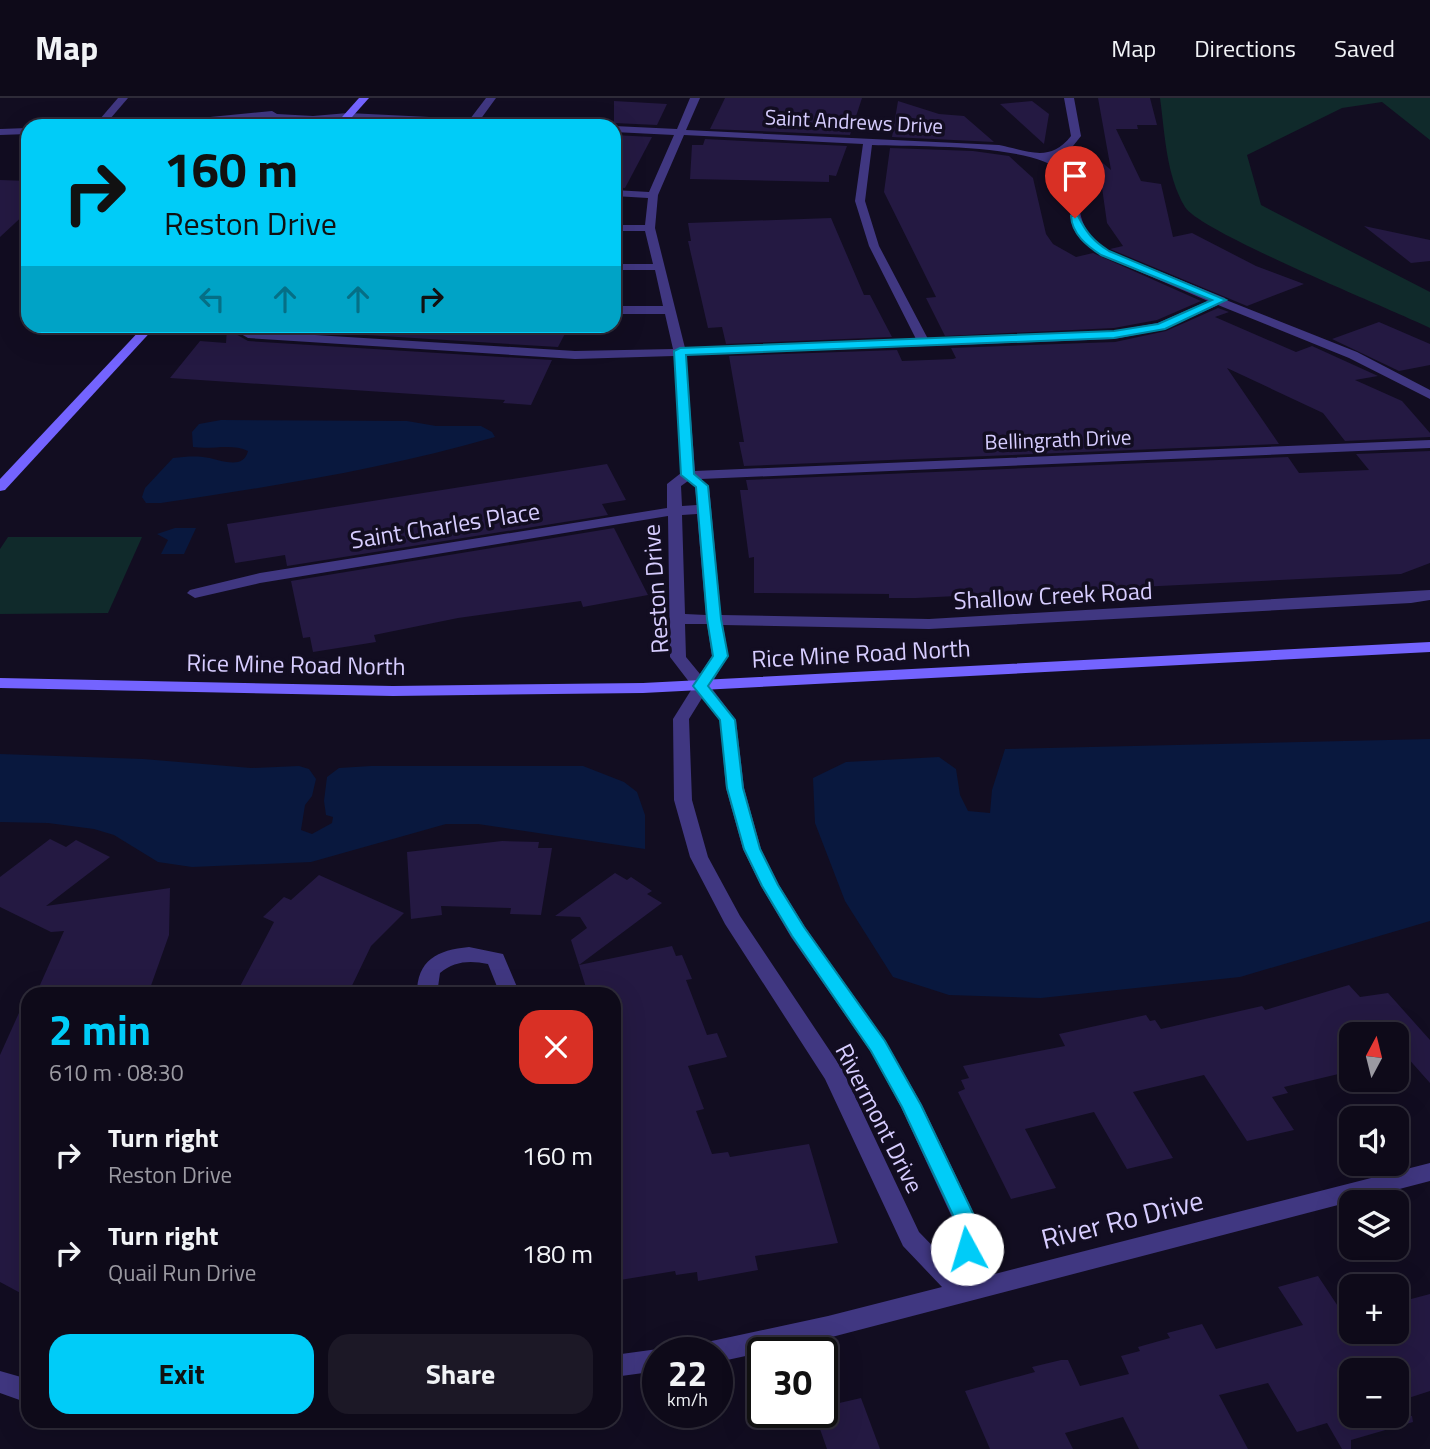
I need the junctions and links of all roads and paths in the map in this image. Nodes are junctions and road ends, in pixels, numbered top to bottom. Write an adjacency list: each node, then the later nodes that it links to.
1 (123, 98): 7 (street)
2 (364, 98): 6 (main road)
3 (491, 98): 13 (street)
4 (695, 98): 17 (street)
5 (1069, 98): 19 (street)
6 (348, 116): 9 (street); 11 (main road); 12 (street)
7 (105, 119)
8 (227, 119): 10 (street)
9 (313, 119)
10 (313, 119)
11 (345, 119)
12 (376, 119)
13 (475, 119)
14 (621, 129): 17 (street, Saint Andrews Drive)
15 (21, 131): 16 (street)
16 (0, 132)
17 (678, 132): 18 (street, Saint Andrews Drive); 21 (street)
18 (868, 141): 19 (street, Saint Andrews Drive); 31 (street)
19 (1048, 159): 26 (street)
20 (621, 193): 21 (street)
21 (653, 195): 23 (street)
22 (621, 228): 23 (street)
23 (650, 228): 25 (street)
24 (621, 267): 25 (street)
25 (660, 267): 28 (street)
26 (1221, 300): 31 (street); 33 (street)
27 (621, 310): 28 (street)
28 (671, 310): 32 (street)
29 (143, 333): 36 (main road)
30 (246, 333): 32 (street)
31 (924, 343): 32 (street)
32 (680, 351): 35 (street)
33 (1430, 395)
34 (1430, 444): 35 (street, Bellingrath Drive)
35 (688, 475): 37 (street); 38 (street, Reston Drive)
36 (0, 487)
37 (704, 509): 38 (street, Saint Charles Place); 42 (street)
38 (673, 511): 39 (street, Saint Charles Place); 41 (street, Reston Drive)
39 (195, 593)
40 (1430, 595): 42 (street, Shallow Creek Road)
41 (677, 619): 42 (street, Shallow Creek Road); 45 (street, Reston Drive)
42 (714, 619): 45 (street)
43 (1430, 647): 45 (main road, Rice Mine Road North)
44 (0, 682): 45 (main road, Rice Mine Road North)
45 (701, 686): 49 (street, Rivermont Drive); 49 (street, Rivermont Drive)
46 (427, 987): 47 (street)
47 (507, 987)
48 (1430, 1172): 49 (street, River Ro Drive)
49 (962, 1292): 50 (street, River Ro Drive)
50 (733, 1348)
51 (642, 1362): 52 (street)
52 (621, 1365)
53 (0, 1382): 54 (street)
54 (21, 1389)

